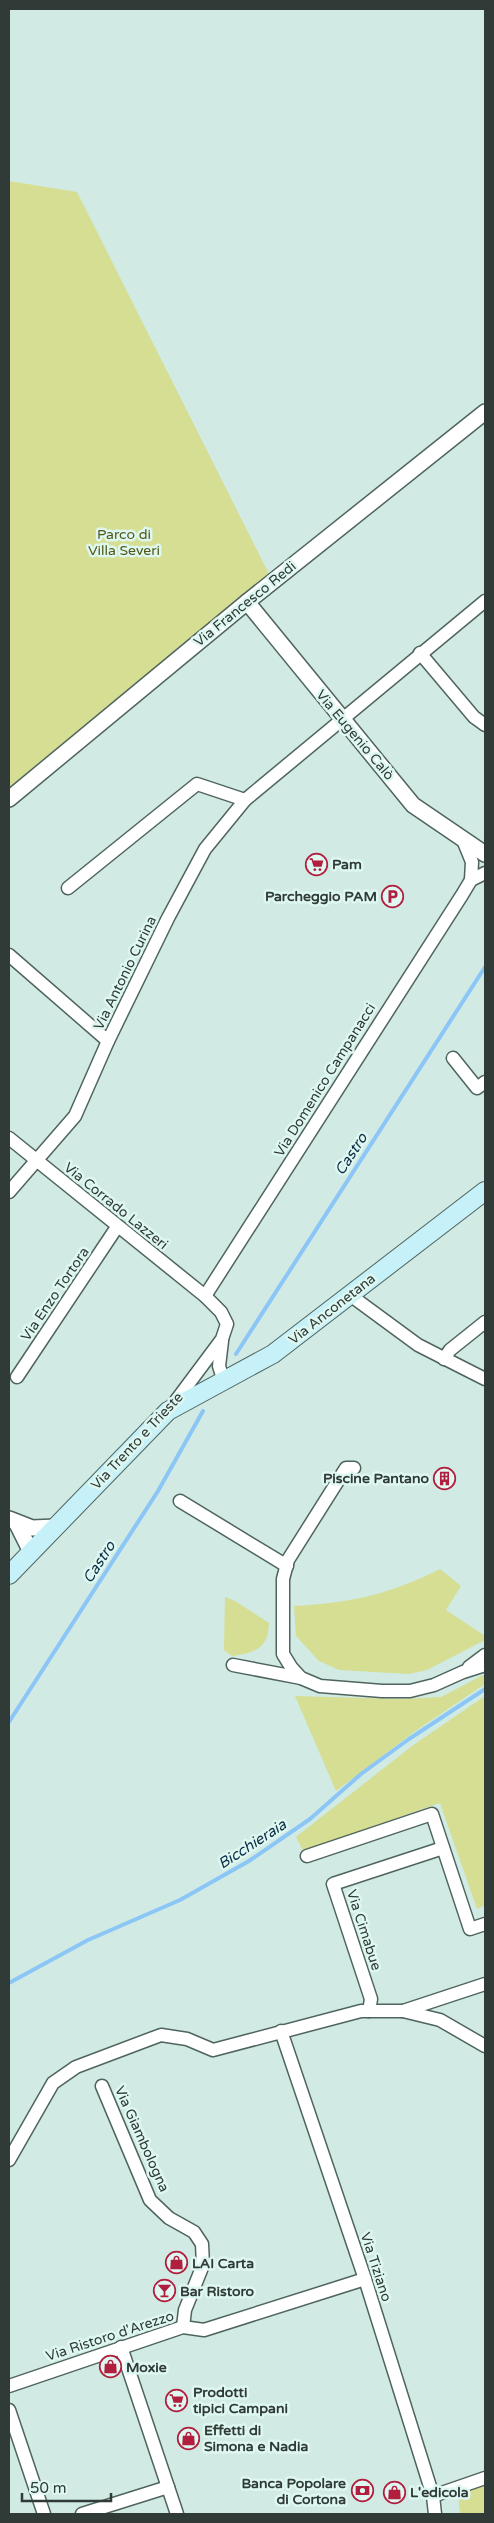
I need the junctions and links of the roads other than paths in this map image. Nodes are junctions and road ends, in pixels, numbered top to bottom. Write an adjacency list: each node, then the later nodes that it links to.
1 (485, 412): 3 (street, Via Francesco Redi)
2 (485, 601): 4 (street, Via Antonio Curina)
3 (247, 602): 5 (street, Via Eugenio Calò); 7 (street, Via Francesco Redi)
4 (420, 653): 5 (street, Via Antonio Curina); 6 (street)
5 (341, 719): 8 (street, Via Antonio Curina); 9 (street, Via Eugenio Calò)
6 (485, 726)
7 (9, 799)
8 (245, 800): 13 (street); 15 (street, Via Antonio Curina)
9 (463, 840): 10 (street, Via Eugenio Calò); 12 (street)
10 (482, 852)
11 (485, 873): 12 (street, Via Domenico Campanacci)
12 (472, 880): 24 (street, Via Domenico Campanacci)
13 (68, 888)
14 (9, 955): 15 (street)
15 (108, 1041): 19 (street, Via Antonio Curina)
16 (453, 1058): 17 (street)
17 (485, 1082)
18 (9, 1138): 19 (street, Via Corrado Lazzeri)
19 (36, 1161): 21 (street, Via Antonio Curina); 22 (street, Via Corrado Lazzeri)
20 (485, 1191): 23 (main road, Via Anconetana)
21 (9, 1192)
22 (118, 1227): 24 (street, Via Corrado Lazzeri); 28 (street, Via Enzo Tortora)
23 (350, 1295): 27 (street); 30 (main road, Via Anconetana)
24 (205, 1296): 26 (street)
25 (485, 1322): 27 (street)
26 (222, 1339): 30 (street); 31 (street, Via Trento e Trieste)
27 (444, 1358): 29 (street)
28 (17, 1377)
29 (485, 1379)
30 (224, 1382): 31 (main road, Via Anconetana)
31 (168, 1411): 35 (main road, Via Trento e Trieste)
32 (354, 1468): 37 (street)
33 (180, 1501): 37 (street)
34 (13, 1521): 35 (street); 36 (street)
35 (56, 1527): 36 (main road, Via Trento e Trieste)
36 (31, 1552): 38 (main road, Via Trento e Trieste)
37 (287, 1566): 43 (street)
38 (9, 1576)
39 (485, 1655): 42 (street)
40 (485, 1665): 42 (street)
41 (233, 1666): 43 (street)
42 (463, 1672): 43 (street)
43 (301, 1678)
44 (443, 1848): 45 (street); 46 (street); 48 (street, Via Cimabue)
45 (307, 1856)
46 (485, 1924)
47 (485, 1984): 49 (street)
48 (369, 2010): 49 (street); 50 (street)
49 (403, 2011): 51 (street)
50 (280, 2031): 53 (street); 54 (street, Via Tiziano)
51 (485, 2046)
52 (102, 2086): 55 (street, Via Giambologna)
53 (9, 2160)
54 (365, 2279): 55 (street, Via Ristoro d'Arezzo); 61 (street, Via Tiziano)
55 (183, 2327): 56 (street, Via Ristoro d'Arezzo)
56 (121, 2347): 57 (street, Via Ristoro d'Arezzo); 60 (street)
57 (9, 2386)
58 (9, 2410): 62 (street)
59 (485, 2478): 61 (street)
60 (168, 2487): 63 (street); 64 (street)
61 (433, 2496): 65 (street, Via Tiziano)
62 (44, 2514)
63 (82, 2514)
64 (177, 2514)
65 (435, 2514)

